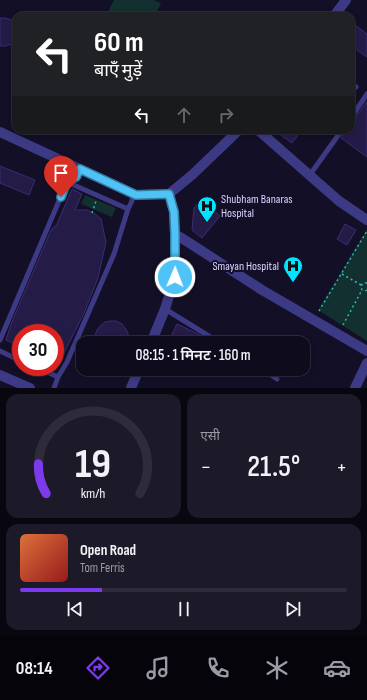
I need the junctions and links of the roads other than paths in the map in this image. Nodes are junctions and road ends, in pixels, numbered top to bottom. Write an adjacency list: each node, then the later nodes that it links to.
1 (344, 1): 2 (street)
2 (337, 12)
3 (367, 94): 4 (lane)
4 (355, 112)
5 (0, 132): 9 (street)
6 (235, 134): 13 (street)
7 (262, 134): 10 (street)
8 (339, 134): 10 (lane)
9 (80, 169): 11 (lane); 12 (street)
10 (309, 176): 15 (street)
11 (67, 182): 14 (lane); 20 (lane)
12 (133, 193): 13 (street); 14 (lane)
13 (169, 194): 16 (street)
14 (128, 209): 28 (lane)
15 (367, 220)
16 (175, 234): 17 (street); 21 (street)
17 (165, 309): 18 (street); 19 (lane)
18 (154, 336)
19 (209, 336)
20 (0, 340)
21 (367, 351)
22 (0, 352): 23 (lane)
23 (12, 357)
24 (367, 363): 29 (street)
25 (0, 375): 31 (street)
26 (137, 376): 33 (street)
27 (272, 376): 30 (lane)
28 (58, 377): 32 (lane)
29 (364, 378): 34 (street)
30 (277, 379)
31 (30, 388)
32 (54, 388)
33 (131, 388)
34 (355, 388)

